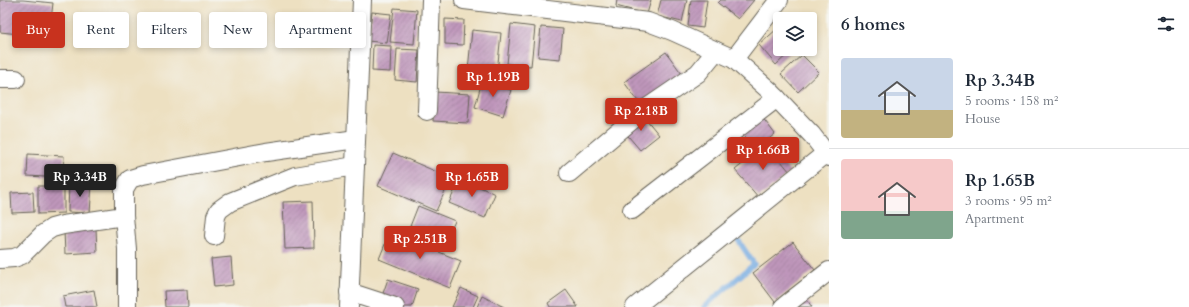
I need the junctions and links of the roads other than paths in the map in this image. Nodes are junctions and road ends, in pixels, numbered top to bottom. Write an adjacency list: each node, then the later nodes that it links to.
1 (362, 0): 10 (street)
2 (431, 0): 9 (street)
3 (464, 0): 5 (street)
4 (779, 0): 7 (street)
5 (576, 6): 6 (street)
6 (716, 51): 7 (street); 13 (street)
7 (734, 59): 8 (street)
8 (776, 98): 11 (street); 14 (street)
9 (426, 112)
10 (356, 139): 12 (street); 15 (street)
11 (828, 155): 22 (street)
12 (355, 166): 16 (street); 19 (street)
13 (570, 173)
14 (632, 210)
15 (124, 216): 17 (street); 20 (street)
16 (214, 236)
17 (0, 259)
18 (829, 271): 23 (street)
19 (349, 300): 21 (street)
20 (127, 307)
21 (396, 307)
22 (635, 307)
23 (783, 307)

